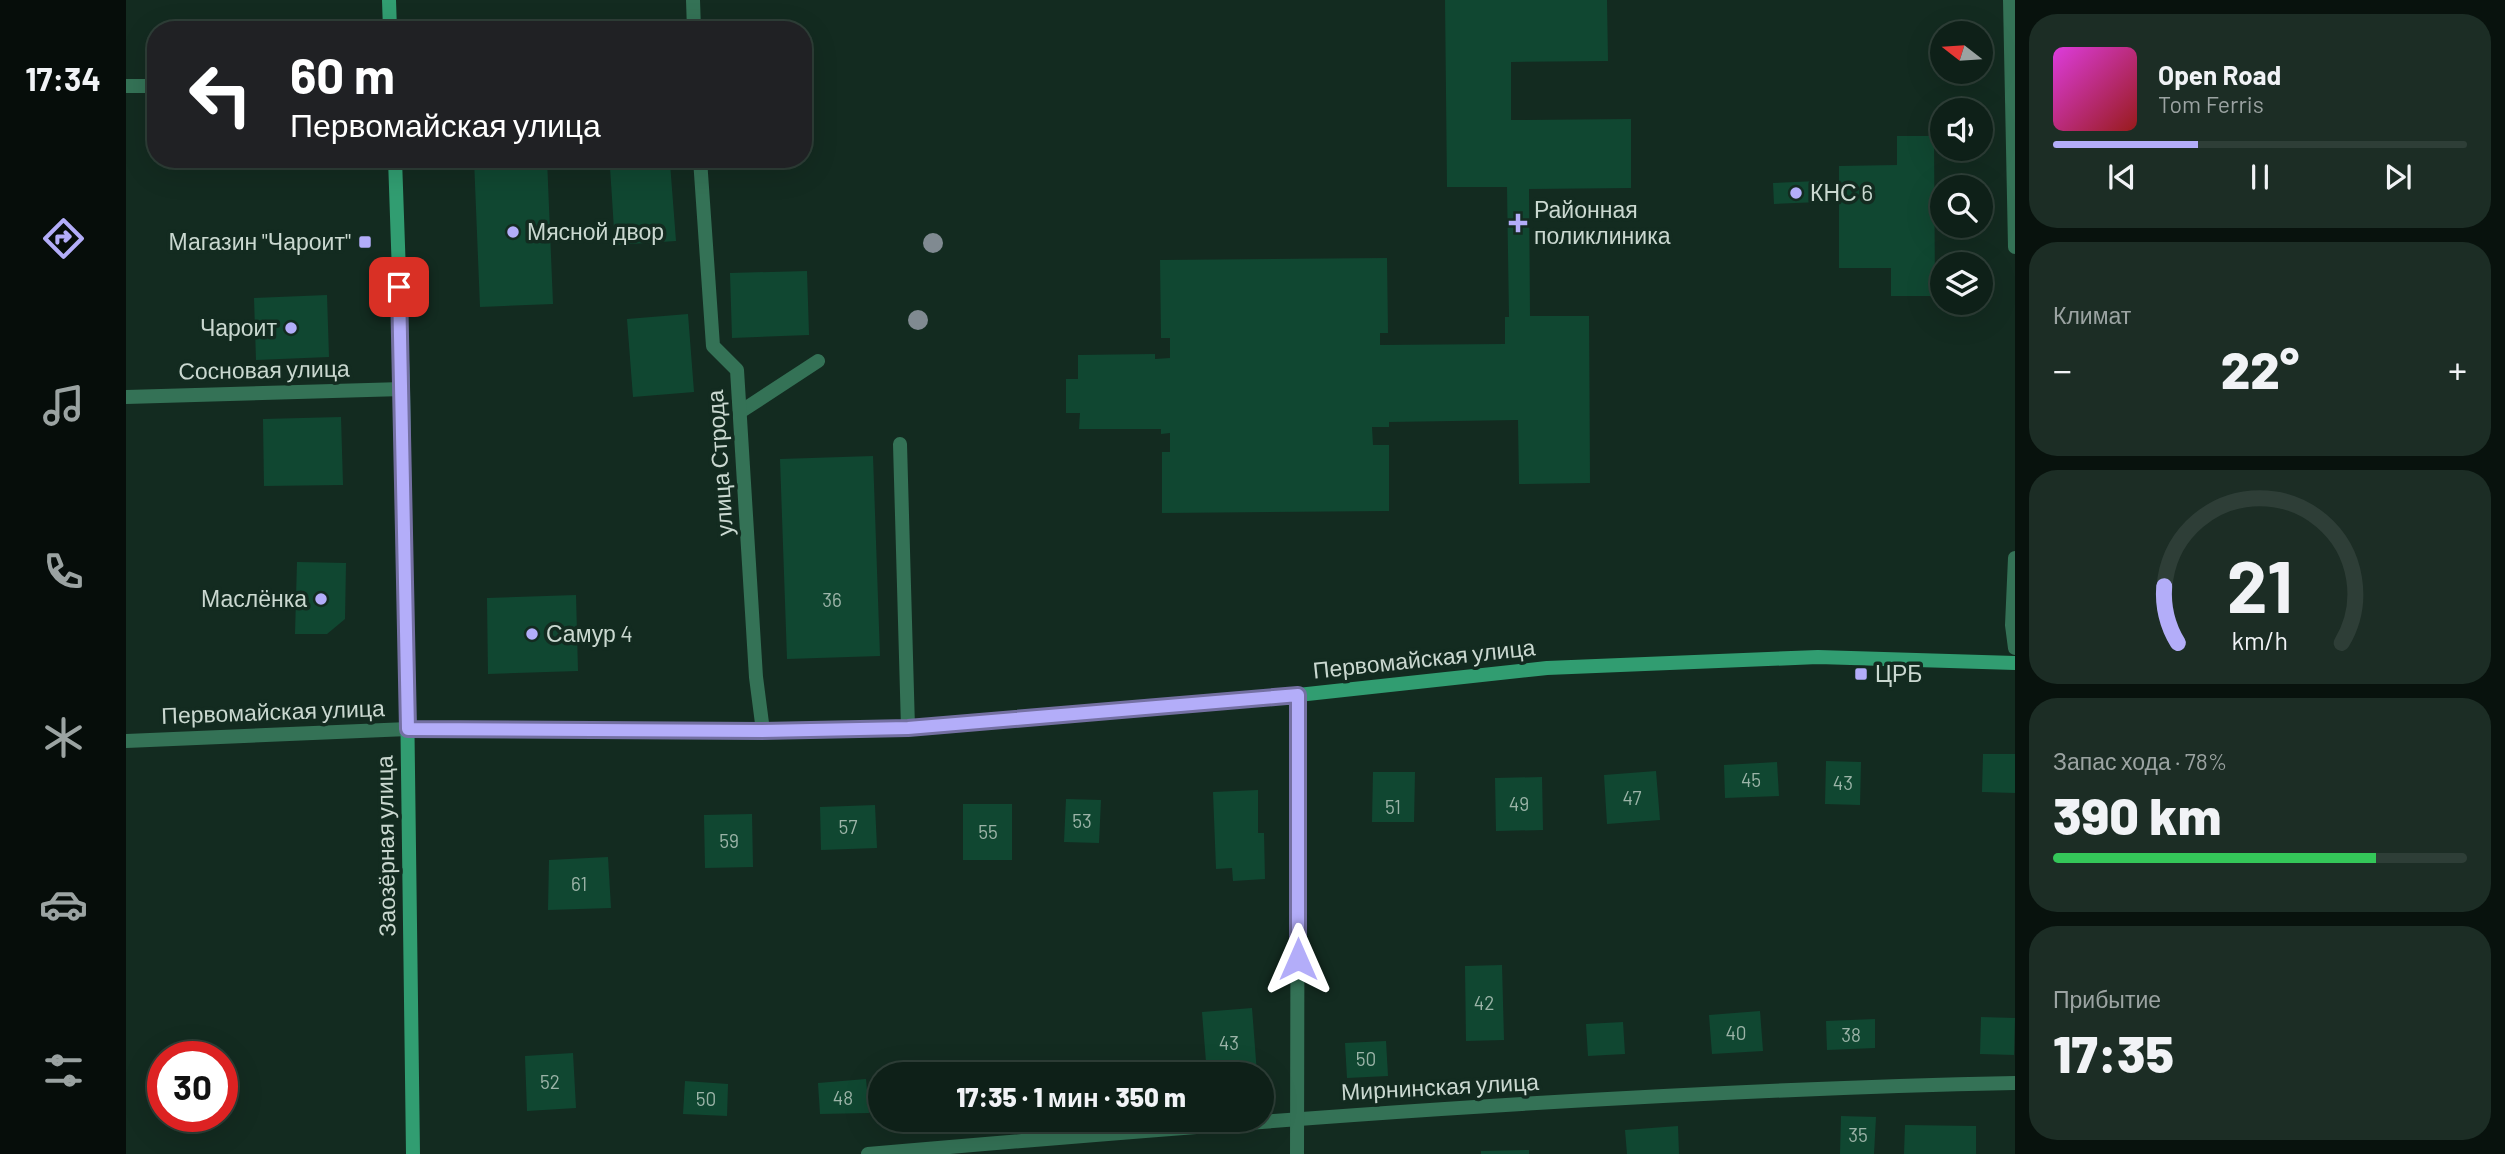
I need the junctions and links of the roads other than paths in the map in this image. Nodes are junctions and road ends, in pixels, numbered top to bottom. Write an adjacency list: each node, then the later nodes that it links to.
1 (389, 0): 4 (main road)
2 (693, 0): 5 (street)
3 (2012, 9): 10 (street)
4 (390, 21)
5 (694, 21)
6 (126, 86): 7 (street)
7 (147, 86)
8 (395, 168): 12 (main road, Заозёрная улица)
9 (701, 168): 14 (street, улица Строда)
10 (2015, 247)
11 (818, 361): 14 (street)
12 (403, 390): 13 (street, Сосновая улица); 21 (main road, Заозёрная улица)
13 (126, 397)
14 (740, 412): 22 (street, улица Строда)
15 (900, 444): 20 (street)
16 (2015, 558): 17 (street)
17 (2015, 648)
18 (2015, 663): 19 (main road, Первомайская улица)
19 (1298, 695): 20 (main road, Первомайская улица); 25 (street)
20 (908, 728): 22 (main road, Первомайская улица)
21 (408, 729): 22 (main road, Первомайская улица); 23 (street, Первомайская улица); 26 (main road, Заозёрная улица)
22 (762, 731)
23 (126, 741)
24 (2015, 1083): 25 (street, Мирнинская улица)
25 (1298, 1117): 27 (street, Мирнинская улица); 28 (street)
26 (413, 1154)
27 (868, 1154)
28 (1297, 1154)

